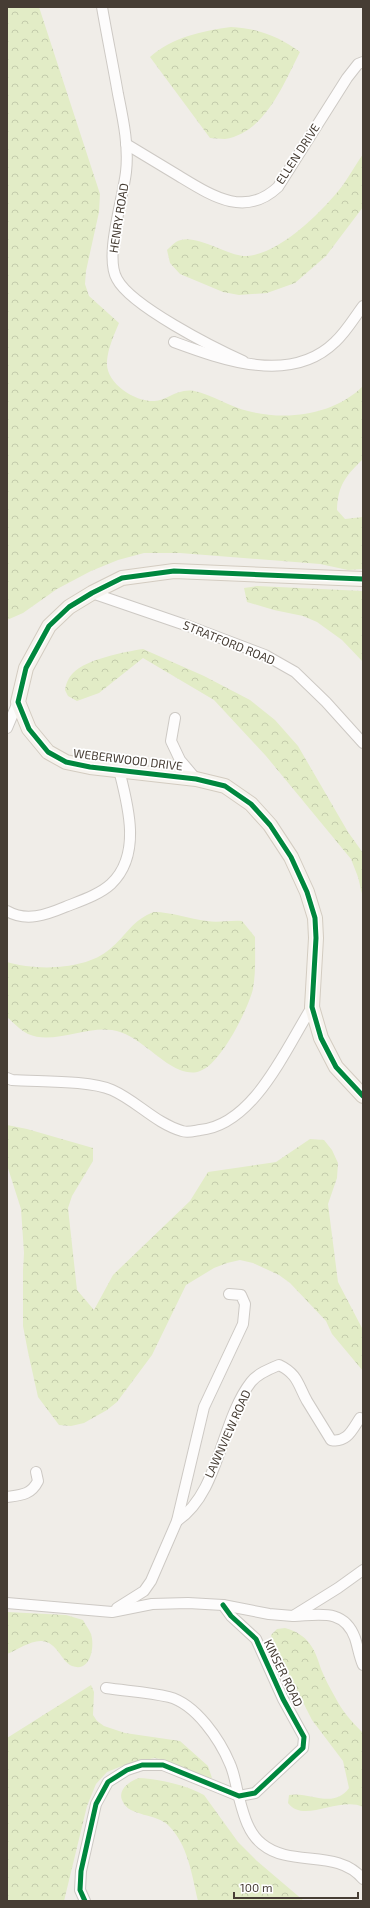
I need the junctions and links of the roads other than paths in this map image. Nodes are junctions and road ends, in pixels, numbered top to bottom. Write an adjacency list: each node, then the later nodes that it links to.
1 (102, 7): 3 (street, HENRY ROAD)
2 (363, 62): 3 (street, ELLEN DRIVE)
3 (126, 144): 6 (street, HENRY ROAD)
4 (363, 306): 6 (street)
5 (174, 342): 6 (street)
6 (243, 362)
7 (363, 579): 8 (street)
8 (92, 593): 9 (street); 12 (street, STRATFORD ROAD)
9 (18, 702): 11 (street); 13 (street, WEBERWOOD DRIVE)
10 (175, 718): 14 (street)
11 (7, 728)
12 (363, 743)
13 (119, 770): 14 (street, WEBERWOOD DRIVE); 15 (street)
14 (196, 779): 16 (street, WEBERWOOD DRIVE)
15 (7, 911)
16 (312, 1007): 17 (street); 18 (street, WEBERWOOD DRIVE)
17 (7, 1078)
18 (363, 1096)
19 (229, 1294): 23 (street, LAWNVIEW ROAD)
20 (360, 1418): 23 (street, LAWNVIEW ROAD)
21 (36, 1472): 22 (street)
22 (7, 1497)
23 (176, 1520): 27 (street, LAWNVIEW ROAD)
24 (363, 1570): 28 (street)
25 (7, 1602): 27 (street)
26 (223, 1605): 27 (street); 28 (street); 31 (street, KINSER ROAD)
27 (112, 1612)
28 (293, 1616): 29 (street)
29 (363, 1664)
30 (106, 1688): 31 (street)
31 (239, 1796): 32 (street); 33 (street)
32 (363, 1879)
33 (85, 1901)

